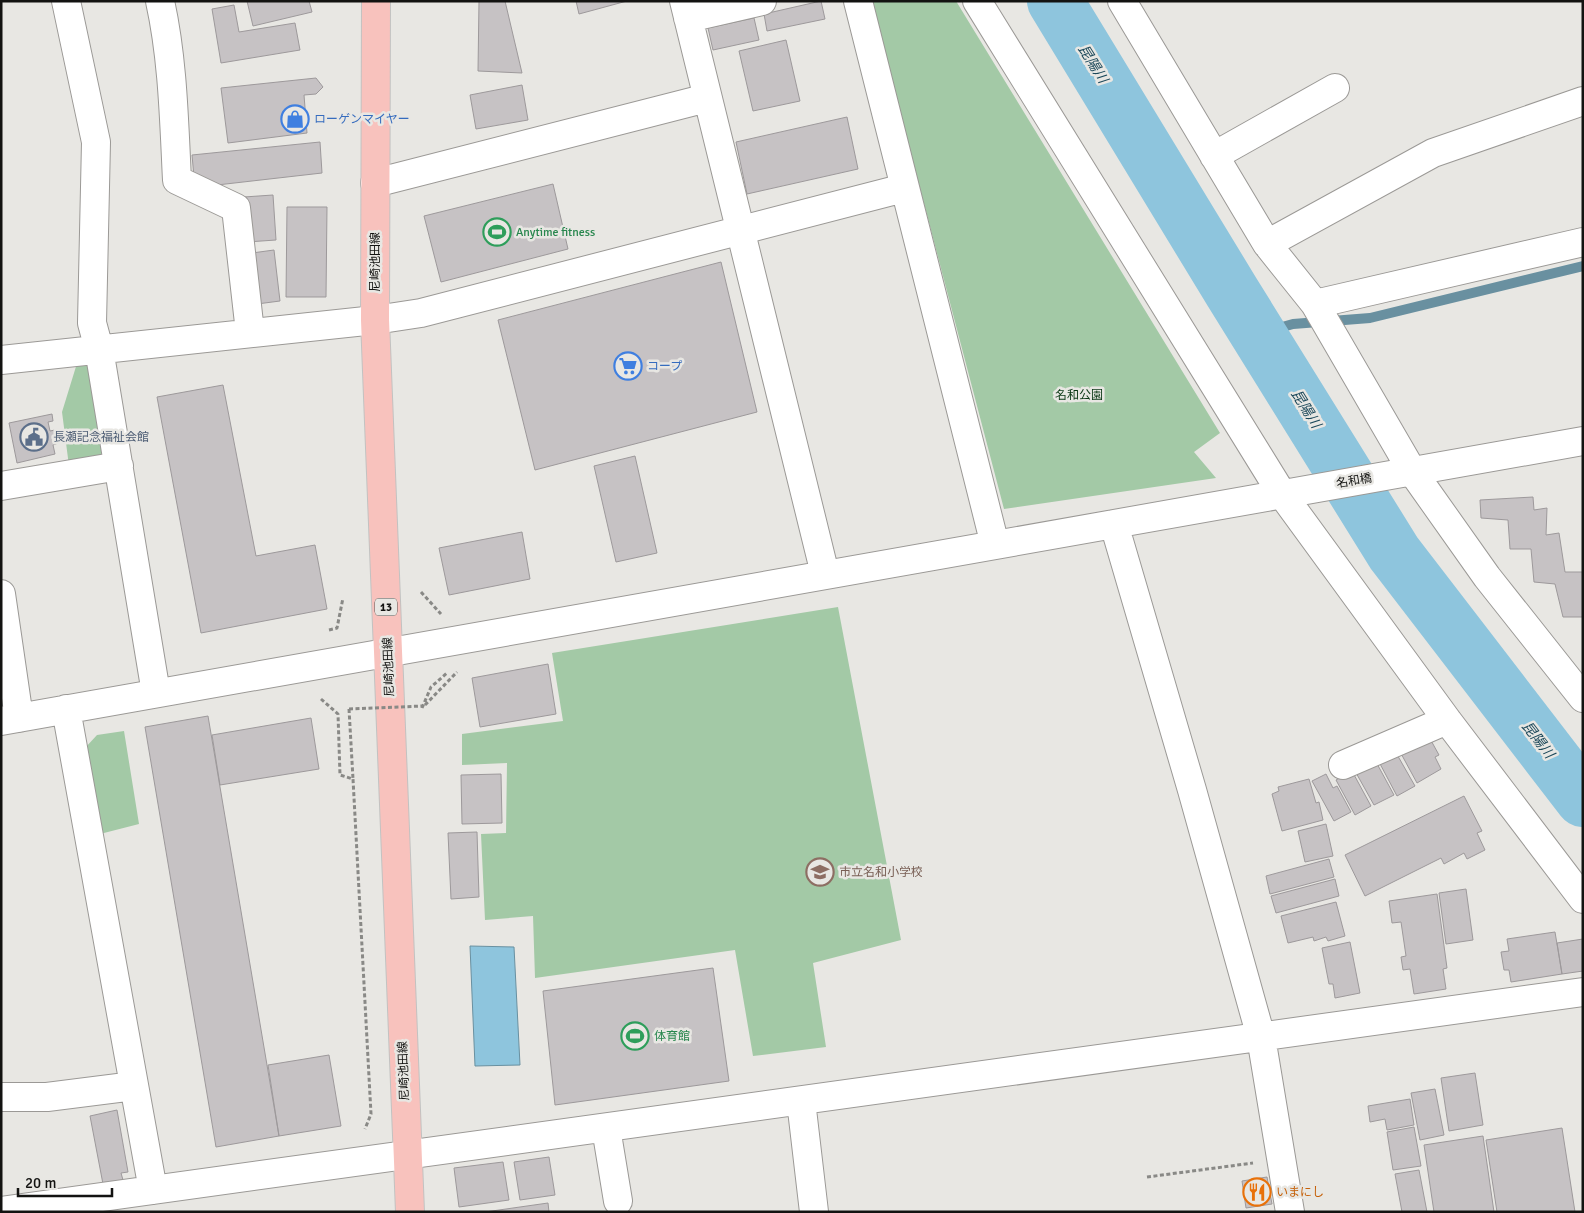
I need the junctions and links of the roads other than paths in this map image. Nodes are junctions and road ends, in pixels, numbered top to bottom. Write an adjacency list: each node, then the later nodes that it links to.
1 (66, 1): 21 (street)
2 (160, 1): 20 (street)
3 (376, 1): 13 (main road, 尼崎池田線 / 13)
4 (762, 1): 8 (street)
5 (858, 1): 14 (street)
6 (977, 1): 27 (street)
7 (1122, 1): 12 (street)
8 (686, 10): 10 (street)
9 (1335, 88): 12 (street)
10 (707, 98): 13 (street); 15 (street)
11 (1583, 100): 17 (street)
12 (1214, 156): 17 (street)
13 (376, 183): 19 (main road, 尼崎池田線 / 13)
14 (904, 188): 15 (street); 29 (street)
15 (739, 231): 19 (street); 30 (street)
16 (1583, 242): 18 (street)
17 (1267, 244): 18 (street)
18 (1322, 315): 25 (street)
19 (375, 320): 20 (street); 32 (main road, 尼崎池田線 / 13)
20 (250, 332): 21 (street)
21 (99, 349): 22 (street); 24 (street)
22 (1, 360)
23 (1583, 441): 25 (street, 名和橋)
24 (119, 466): 26 (street); 33 (street)
25 (1403, 473): 27 (street, 名和橋); 34 (street)
26 (1, 486)
27 (1282, 494): 28 (street, 名和橋); 37 (street)
28 (1114, 524): 29 (street, 名和橋); 41 (street)
29 (995, 545): 30 (street, 名和橋)
30 (825, 574): 32 (street, 名和橋)
31 (1, 594): 36 (street)
32 (388, 653): 33 (street, 名和橋); 46 (main road, 尼崎池田線 / 13)
33 (156, 693): 35 (street, 名和橋)
34 (1583, 698)
35 (66, 709): 36 (street, 名和橋); 42 (street)
36 (10, 719)
37 (1446, 720): 38 (street); 39 (street)
38 (1343, 765)
39 (1583, 899)
40 (1583, 992): 41 (street)
41 (1261, 1037): 44 (street); 53 (street)
42 (134, 1086): 43 (street); 47 (street)
43 (1, 1097)
44 (801, 1101): 45 (street); 52 (street)
45 (606, 1128): 46 (street); 48 (street)
46 (408, 1156): 47 (street); 51 (main road, 尼崎池田線 / 13)
47 (154, 1190): 49 (street)
48 (618, 1201)
49 (115, 1204): 50 (street)
50 (1, 1211)
51 (410, 1212)
52 (814, 1212)
53 (1290, 1212)

